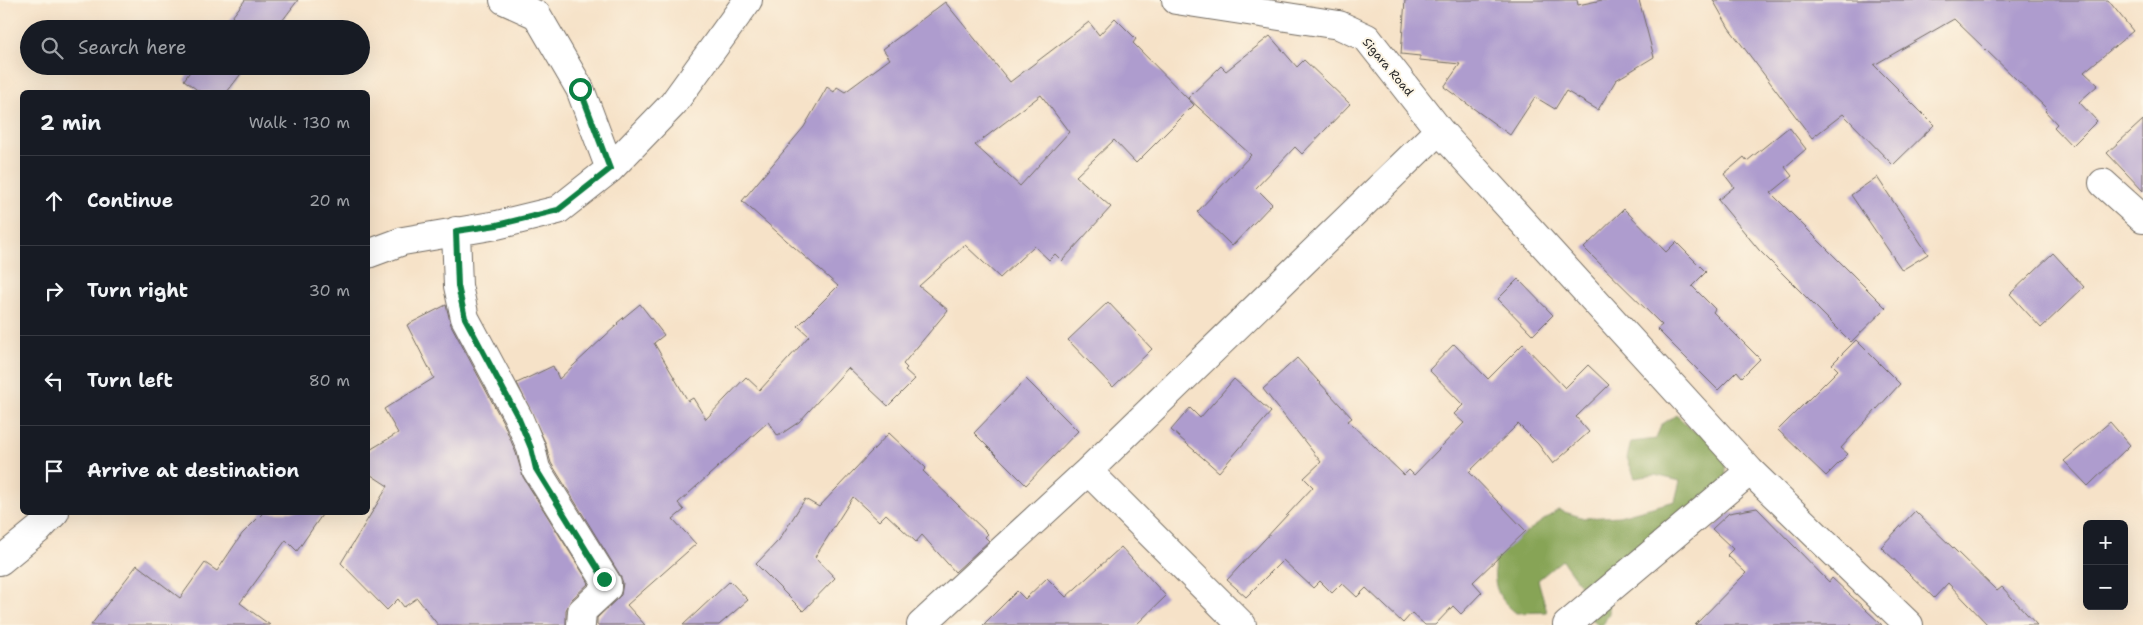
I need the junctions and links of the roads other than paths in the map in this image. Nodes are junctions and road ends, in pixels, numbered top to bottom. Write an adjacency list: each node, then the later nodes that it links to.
1 (504, 0): 5 (street)
2 (748, 0): 5 (street)
3 (1176, 0): 4 (street, Sigara Road)
4 (1439, 130): 10 (street, Sigara Road); 11 (street)
5 (610, 169): 8 (street)
6 (2103, 183): 7 (street)
7 (2143, 219)
8 (456, 231): 9 (street); 14 (street)
9 (370, 253)
10 (1750, 470): 17 (street); 18 (street, Sigara Road)
11 (1088, 471): 15 (street); 16 (street)
12 (52, 515): 13 (street)
13 (0, 561)
14 (581, 625)
15 (921, 625)
16 (1242, 625)
17 (1567, 625)
18 (1909, 625)

